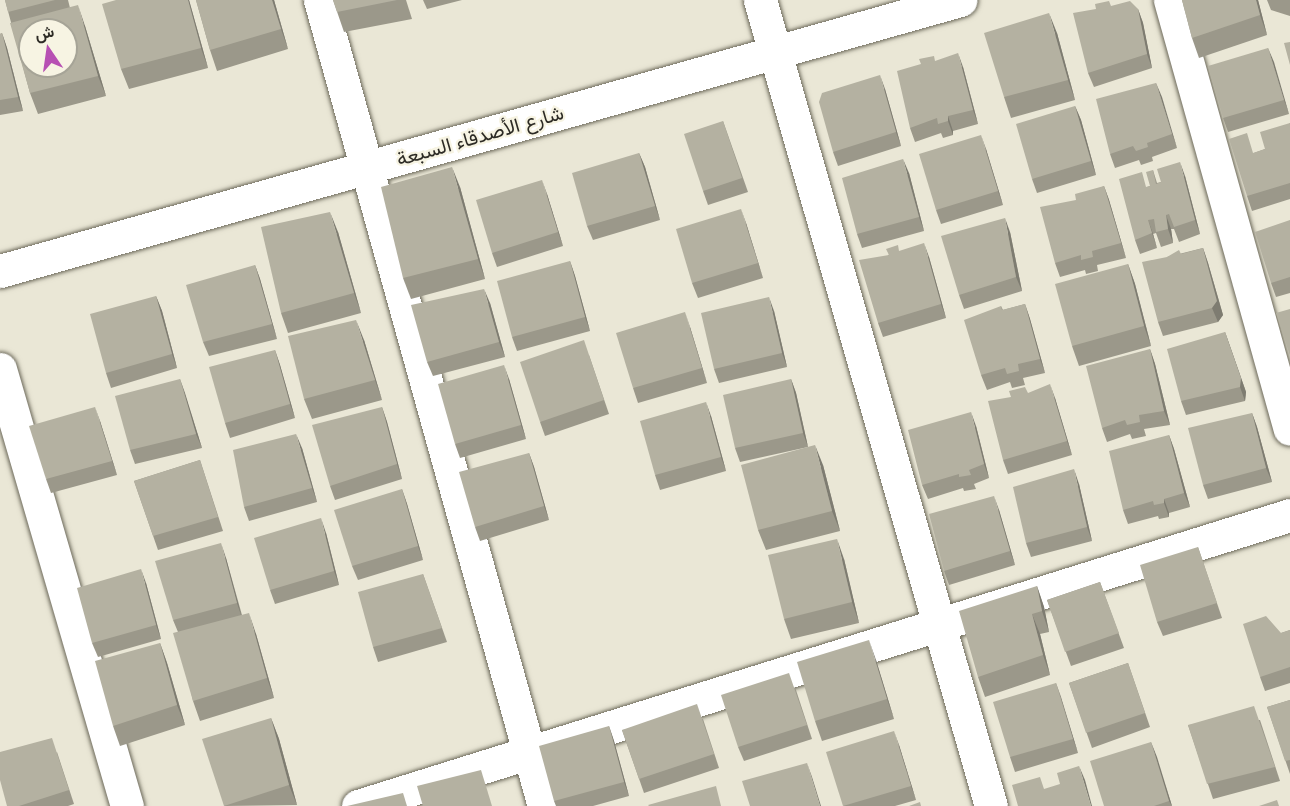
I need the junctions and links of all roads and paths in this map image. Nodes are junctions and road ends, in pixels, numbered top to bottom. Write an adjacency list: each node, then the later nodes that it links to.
1 (320, 0): 6 (street)
2 (760, 0): 5 (street)
3 (960, 0): 5 (street, شارع الأصدقاء السبعة)
4 (1170, 0): 9 (street)
5 (775, 54): 6 (street, شارع الأصدقاء السبعة); 11 (street)
6 (368, 168): 7 (street, شارع الأصدقاء السبعة); 12 (street)
7 (0, 271)
8 (0, 369): 13 (street)
9 (1290, 429)
10 (1290, 515): 11 (street)
11 (938, 625): 12 (street); 16 (street)
12 (528, 754): 14 (street); 15 (street)
13 (127, 806)
14 (358, 806)
15 (544, 806)
16 (991, 806)

